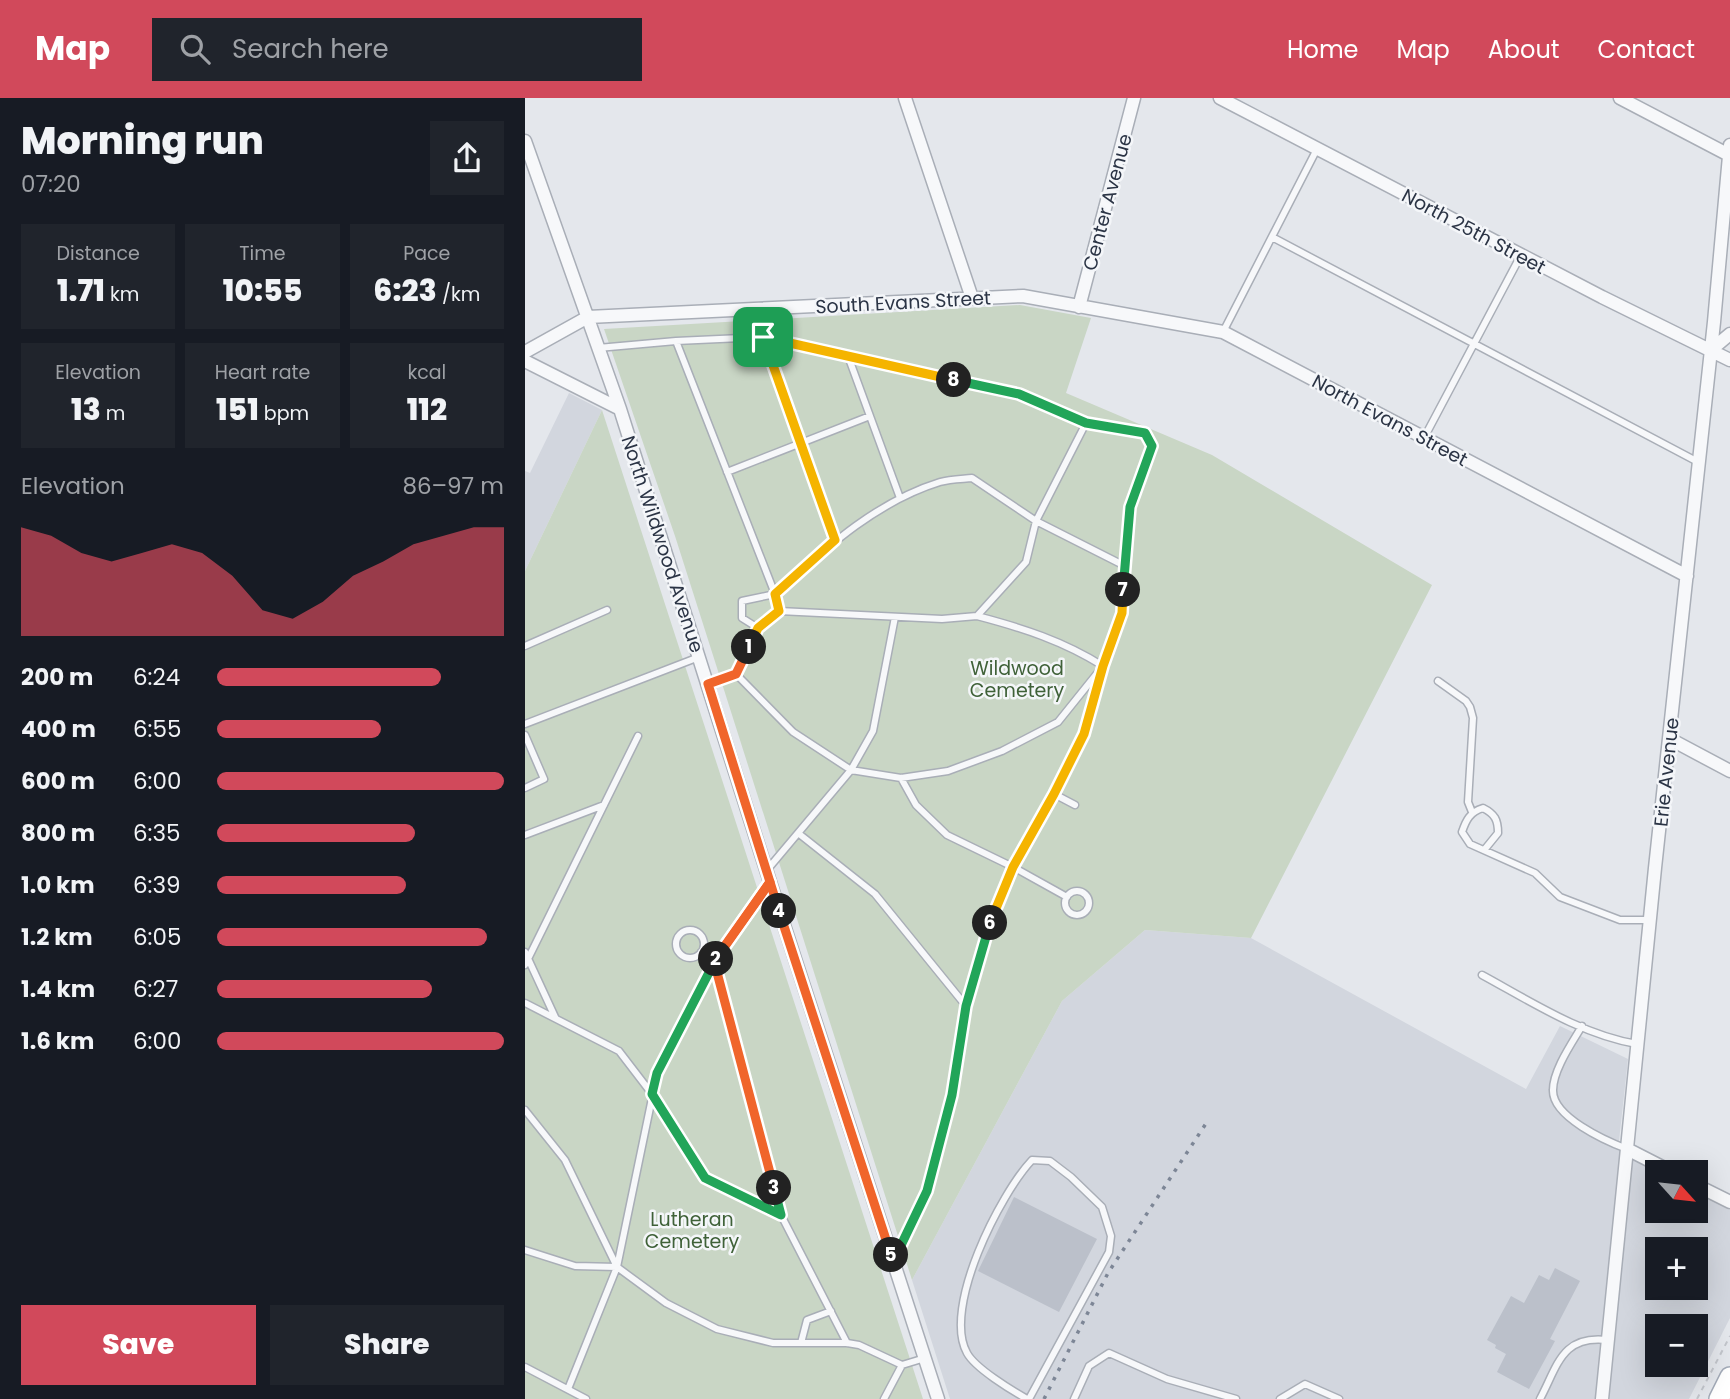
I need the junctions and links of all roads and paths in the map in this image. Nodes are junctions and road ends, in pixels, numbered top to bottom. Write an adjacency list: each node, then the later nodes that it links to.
1 (905, 98): 10 (street)
2 (1134, 98): 11 (street, Center Avenue)
3 (1220, 98): 6 (street, North 25th Street)
4 (1620, 98): 7 (street)
5 (525, 141): 12 (street, North Wildwood Avenue)
6 (1317, 149): 8 (lane); 9 (street, North 25th Street)
7 (1730, 150): 19 (street, Erie Avenue)
8 (1272, 237): 13 (lane); 17 (lane)
9 (1521, 255): 17 (lane); 19 (street, North 25th Street)
10 (972, 298): 11 (street, South Evans Street); 12 (street, South Evans Street)
11 (1079, 307): 13 (street, North Evans Street)
12 (588, 317): 18 (street, North Wildwood Avenue); 20 (street, South Evans Street)
13 (1223, 332): 27 (street, North Evans Street)
14 (1730, 334): 19 (street)
15 (763, 337): 16 (lane); 21 (lane); 28 (lane)
16 (676, 341): 18 (lane); 30 (lane)
17 (1474, 344): 27 (lane); 29 (lane)
18 (599, 348): 24 (street, North Wildwood Avenue)
19 (1711, 350): 22 (street, North 25th Street); 29 (street, Erie Avenue)
20 (525, 352)
21 (848, 356): 25 (lane); 26 (lane)
22 (1730, 360)
23 (525, 361): 24 (street)
24 (620, 409): 43 (street, North Wildwood Avenue)
25 (870, 416): 28 (lane); 31 (lane)
26 (1086, 423): 32 (lane); 34 (lane)
27 (1424, 438): 35 (street, North Evans Street)
28 (801, 444): 30 (lane); 33 (lane)
29 (1698, 462): 35 (street, Erie Avenue)
30 (727, 472): 36 (lane)
31 (899, 498): 32 (lane); 33 (lane)
32 (1037, 521): 34 (lane); 39 (lane)
33 (835, 540): 36 (lane)
34 (1123, 565): 44 (lane)
35 (1687, 576): 51 (street, Erie Avenue)
36 (775, 594): 38 (lane); 41 (lane)
37 (607, 610): 42 (lane)
38 (779, 611): 40 (lane); 41 (lane)
39 (978, 616): 40 (lane); 44 (lane)
40 (895, 617): 52 (lane)
41 (758, 628): 45 (lane)
42 (525, 646)
43 (699, 657): 47 (street, North Wildwood Avenue); 48 (lane)
44 (1103, 666): 54 (lane); 56 (lane)
45 (736, 674): 47 (lane); 52 (lane)
46 (1437, 681): 59 (lane)
47 (708, 684): 64 (street, North Wildwood Avenue)
48 (525, 724)
49 (525, 734): 55 (lane)
50 (638, 736): 57 (lane)
51 (1670, 739): 53 (street); 66 (street, Erie Avenue)
52 (851, 770): 54 (lane); 60 (lane)
53 (1730, 771)
54 (901, 778): 63 (lane)
55 (525, 788)
56 (1054, 794): 58 (lane); 63 (lane)
57 (604, 804): 61 (lane); 68 (lane)
58 (1075, 805)
59 (1472, 811): 62 (lane); 62 (lane)
60 (798, 833): 64 (lane); 72 (lane)
61 (525, 835)
62 (1485, 849): 66 (lane)
63 (1013, 867): 65 (lane); 72 (lane)
64 (768, 876): 69 (lane); 84 (street, North Wildwood Avenue)
65 (1067, 897)
66 (1650, 920): 75 (street, Erie Avenue)
67 (701, 952): 67 (lane); 69 (lane)
68 (526, 958): 73 (lane)
69 (714, 961): 76 (lane); 82 (lane)
70 (1482, 975): 74 (lane)
71 (525, 1003): 73 (lane)
72 (966, 1006): 84 (lane)
73 (555, 1018): 76 (lane)
74 (1582, 1026): 75 (lane); 78 (lane)
75 (1637, 1044): 78 (street, Erie Avenue)
76 (652, 1094): 82 (lane); 85 (lane)
77 (525, 1110): 85 (lane)
78 (1627, 1149): 79 (street); 88 (street, Erie Avenue)
79 (1649, 1160)
80 (1708, 1191): 81 (street)
81 (1730, 1202)
82 (781, 1215): 86 (lane)
83 (525, 1250): 85 (lane)
84 (893, 1262): 91 (street, North Wildwood Avenue)
85 (617, 1267): 89 (lane); 95 (lane)
86 (831, 1311): 89 (lane); 90 (lane)
87 (1730, 1336): 106 (path)
88 (1607, 1340): 104 (lane); 105 (street, Erie Avenue)
89 (800, 1343): 90 (lane)
90 (847, 1343): 92 (lane)
91 (925, 1359): 92 (lane); 98 (street, North Wildwood Avenue)
92 (902, 1365): 97 (lane)
93 (525, 1367): 95 (lane)
94 (1730, 1377): 107 (main road)
95 (568, 1389): 96 (lane)
96 (586, 1399)
97 (884, 1399)
98 (938, 1399)
99 (1028, 1399): 99 (lane)
100 (1074, 1399): 101 (lane)
101 (1236, 1399)
102 (1280, 1399): 103 (lane)
103 (1339, 1399)
104 (1540, 1399)
105 (1602, 1399)
106 (1697, 1399)
107 (1719, 1399)

